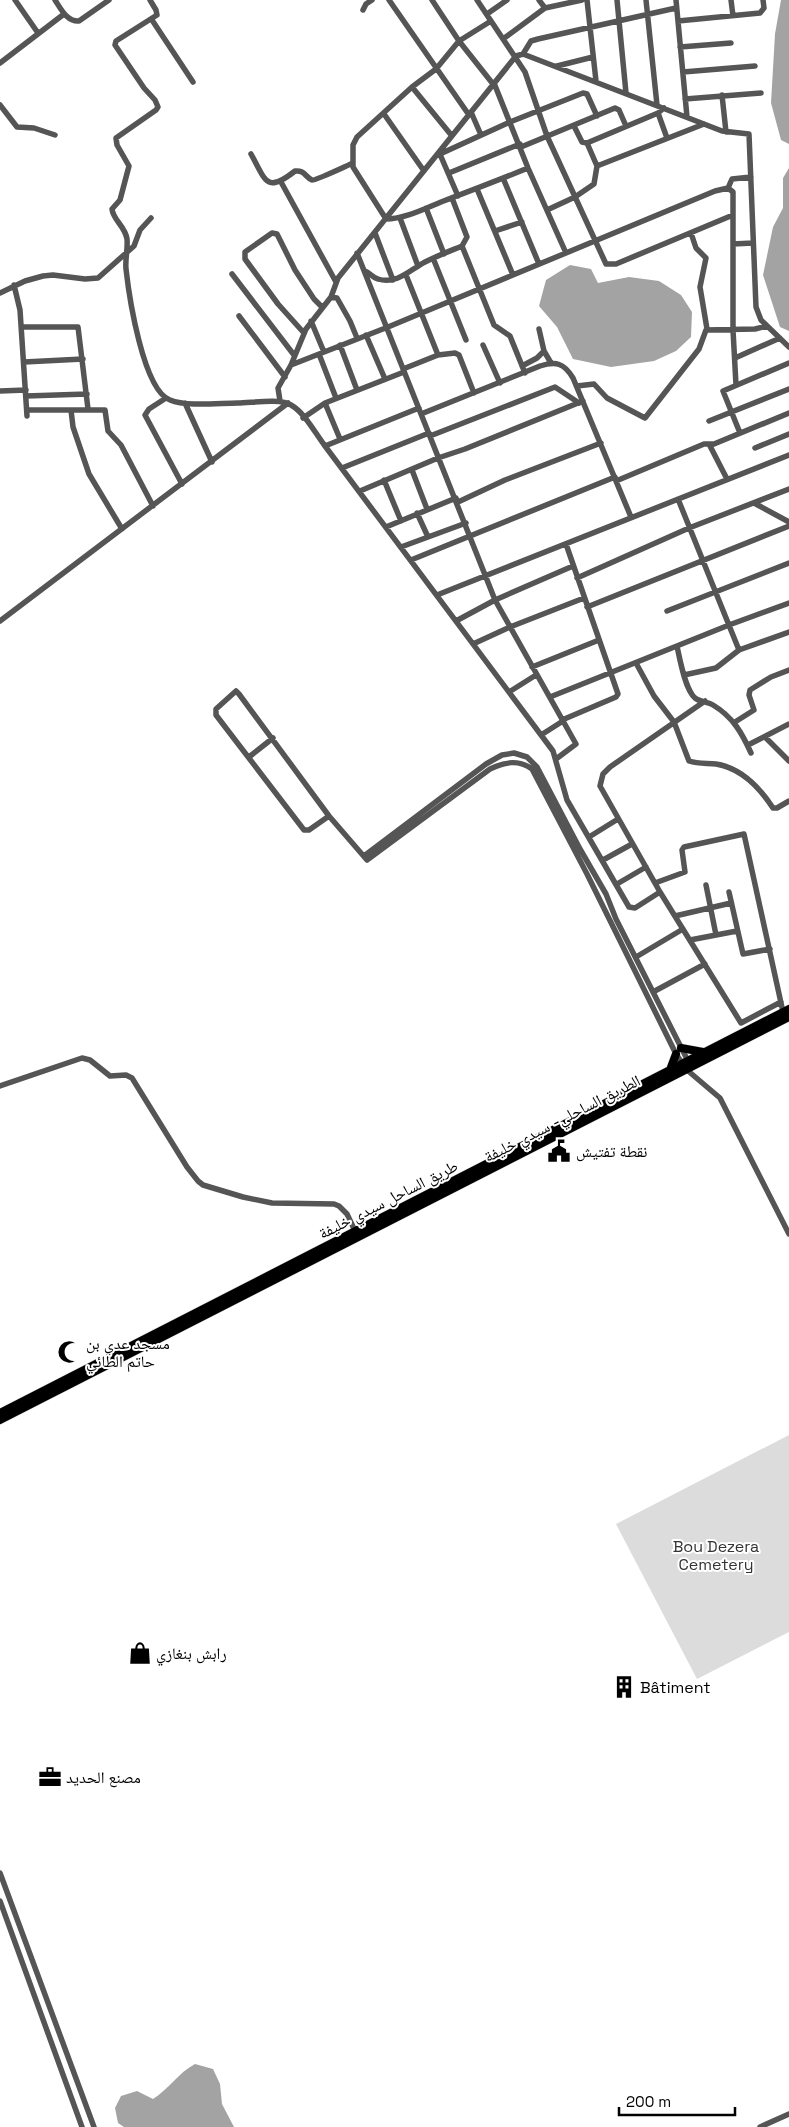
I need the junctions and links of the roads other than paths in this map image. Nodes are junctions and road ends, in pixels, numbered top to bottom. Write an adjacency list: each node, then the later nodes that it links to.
1 (15, 0): 31 (street)
2 (55, 0): 22 (street)
3 (109, 0): 22 (street)
4 (150, 0): 26 (street)
5 (372, 0): 21 (street)
6 (389, 0): 42 (street)
7 (432, 0): 33 (street)
8 (476, 0): 23 (street)
9 (507, 0): 23 (street)
10 (540, 0): 19 (street)
11 (582, 0): 18 (street)
12 (587, 0): 30 (street)
13 (617, 0): 29 (street)
14 (646, 0): 24 (street)
15 (676, 0): 20 (street)
16 (732, 0): 25 (street)
17 (762, 0): 25 (street)
18 (554, 3): 19 (street)
19 (545, 8): 32 (street)
20 (676, 8): 24 (street); 28 (street)
21 (363, 10)
22 (64, 14): 31 (street)
23 (487, 14): 27 (street)
24 (648, 14): 29 (street); 53 (street)
25 (733, 16): 28 (street)
26 (152, 20): 45 (street); 101 (street)
27 (491, 21): 32 (street); 33 (street)
28 (678, 21): 35 (street)
29 (619, 22): 30 (street); 48 (street)
30 (591, 28): 36 (street); 38 (street)
31 (38, 33): 39 (street)
32 (504, 39): 37 (street)
33 (459, 41): 42 (street); 46 (street)
34 (731, 43): 35 (street)
35 (680, 48): 43 (street)
36 (523, 54): 37 (street); 40 (street)
37 (516, 56): 46 (street); 55 (street)
38 (593, 57): 40 (street); 44 (street)
39 (0, 63)
40 (557, 66): 44 (street)
41 (755, 66): 43 (street)
42 (436, 69): 47 (street); 56 (street)
43 (683, 72): 51 (street)
44 (596, 81): 48 (street)
45 (193, 82)
46 (494, 83): 56 (street); 61 (street)
47 (412, 86): 58 (street); 68 (street)
48 (626, 93): 53 (street)
49 (761, 93): 50 (street)
50 (722, 96): 51 (street); 65 (street)
51 (685, 99): 60 (street)
52 (0, 105): 66 (street)
53 (657, 105): 54 (street)
54 (664, 108): 57 (street); 60 (street)
55 (538, 112): 59 (street); 61 (street); 69 (street)
56 (470, 113): 67 (street); 68 (street)
57 (658, 113): 64 (street); 70 (street)
58 (384, 114): 75 (street); 78 (street)
59 (596, 116): 63 (street); 64 (street)
60 (687, 117): 62 (street)
61 (510, 122): 67 (street); 72 (street)
62 (704, 124): 65 (street); 70 (street)
63 (574, 126): 69 (street); 71 (street)
64 (626, 126): 71 (street)
65 (726, 132): 80 (street)
66 (55, 134)
67 (481, 135): 73 (street)
68 (452, 136): 73 (street)
69 (547, 136): 72 (street); 86 (street)
70 (667, 138): 76 (street)
71 (587, 143): 76 (street)
72 (520, 146): 77 (street); 79 (street)
73 (440, 153): 78 (street); 79 (street)
74 (251, 154): 82 (street)
75 (352, 164): 82 (street); 92 (street)
76 (597, 166): 86 (street)
77 (528, 168): 81 (street); 88 (street)
78 (424, 171): 92 (street)
79 (449, 173): 85 (street)
80 (752, 177): 83 (street); 98 (street)
81 (503, 178): 84 (street); 93 (street)
82 (281, 182): 113 (street)
83 (728, 188): 89 (street); 97 (street)
84 (477, 189): 85 (street); 94 (street)
85 (455, 197): 87 (street); 100 (street)
86 (575, 197): 88 (street); 97 (street)
87 (426, 208): 91 (street); 104 (street)
88 (547, 210): 103 (street)
89 (734, 215): 96 (street); 99 (street)
90 (151, 218): 101 (street)
91 (400, 218): 92 (street); 107 (street)
92 (386, 219): 95 (street)
93 (522, 222): 94 (street); 106 (street)
94 (495, 231): 111 (street)
95 (375, 233): 102 (street); 112 (street)
96 (690, 233): 97 (street); 127 (street)
97 (595, 242): 103 (street)
98 (753, 243): 99 (street); 123 (street)
99 (734, 244): 128 (street)
100 (462, 246): 104 (street); 115 (street)
101 (126, 252): 114 (street); 161 (street)
102 (357, 253): 108 (street); 113 (street)
103 (566, 253): 106 (street)
104 (444, 254): 105 (street)
105 (434, 258): 107 (street); 118 (street)
106 (539, 264): 111 (street)
107 (418, 266): 110 (street)
108 (365, 271): 112 (street); 125 (street)
109 (232, 274): 139 (street)
110 (406, 275): 112 (street); 120 (street)
111 (512, 275): 115 (street)
112 (393, 280)
113 (336, 282): 117 (street)
114 (14, 285): 116 (street); 124 (street)
115 (480, 288): 118 (street); 147 (street)
116 (0, 293)
117 (331, 297): 119 (street); 131 (street)
118 (450, 301): 120 (street); 133 (street)
119 (322, 307): 122 (street); 129 (street)
120 (421, 313): 125 (street); 140 (street)
121 (239, 316): 150 (street)
122 (311, 321): 129 (street); 138 (street)
123 (767, 326): 128 (street); 132 (street)
124 (22, 327): 142 (street); 143 (street)
125 (388, 327): 130 (street); 148 (street)
126 (539, 329): 137 (street)
127 (707, 329): 128 (street); 154 (street)
128 (733, 330): 141 (street)
129 (304, 333): 139 (street)
130 (366, 335): 131 (street); 151 (street)
131 (357, 338): 134 (street)
132 (780, 338): 136 (street); 141 (street)
133 (466, 340)
134 (340, 345): 138 (street); 156 (street)
135 (483, 345): 152 (street)
136 (789, 347)
137 (544, 351): 144 (street); 147 (street)
138 (322, 353): 146 (street); 162 (street)
139 (294, 355): 146 (street)
140 (438, 355): 148 (street); 160 (street)
141 (735, 358): 153 (street)
142 (83, 359): 143 (street); 159 (street)
143 (24, 362): 158 (street)
144 (551, 363): 149 (street); 154 (street)
145 (789, 363): 153 (street)
146 (291, 365): 150 (street)
147 (522, 366): 149 (street)
148 (403, 370): 151 (street); 171 (street)
149 (525, 373): 152 (street)
150 (285, 377): 163 (street)
151 (385, 379): 156 (street)
152 (500, 383): 160 (street)
153 (736, 384): 172 (street)
154 (577, 386): 165 (street)
155 (789, 389): 172 (street)
156 (357, 390): 162 (street)
157 (0, 391): 158 (street)
158 (26, 393): 159 (street); 170 (street)
159 (87, 394): 169 (street)
160 (474, 394): 171 (street)
161 (166, 398): 166 (street); 193 (street)
162 (336, 398): 164 (street)
163 (280, 401): 166 (street); 167 (street)
164 (325, 402): 175 (street); 180 (street)
165 (581, 402): 178 (street); 181 (street); 186 (street)
166 (185, 403): 187 (street)
167 (288, 403): 175 (street); 187 (street)
168 (78, 409): 169 (street); 170 (street); 174 (street)
169 (88, 409): 199 (street)
170 (71, 410): 174 (street)
171 (420, 411): 178 (street); 180 (street)
172 (732, 412): 176 (street); 177 (street)
173 (789, 413): 177 (street)
174 (73, 417): 209 (street)
175 (303, 418): 183 (street)
176 (709, 421)
177 (740, 433): 182 (street)
178 (429, 434): 186 (street); 188 (street)
179 (789, 434): 184 (street)
180 (340, 440): 183 (street)
181 (600, 443): 190 (street); 197 (street)
182 (709, 444): 190 (street); 191 (street)
183 (326, 446): 188 (street)
184 (755, 448)
185 (789, 456): 191 (street)
186 (438, 458): 189 (street); 197 (street)
187 (212, 462): 193 (street)
188 (342, 468): 195 (street)
189 (412, 470): 192 (street); 200 (street)
190 (616, 479): 202 (street); 211 (street)
191 (727, 479): 196 (street)
192 (384, 480): 195 (street); 203 (street)
193 (182, 484): 199 (street)
194 (789, 489): 198 (street)
195 (360, 491): 207 (street)
196 (678, 499): 202 (street); 208 (street)
197 (457, 500): 200 (street); 205 (street)
198 (754, 503): 204 (street); 208 (street)
199 (153, 506): 209 (street)
200 (427, 509): 201 (street)
201 (417, 513): 203 (street); 210 (street)
202 (631, 517): 212 (street)
203 (401, 521): 207 (street)
204 (789, 522)
205 (466, 523): 210 (street); 211 (street)
206 (789, 526): 215 (street)
207 (386, 527): 213 (street)
208 (689, 528): 215 (street); 219 (street)
209 (122, 529): 227 (street)
210 (428, 537): 213 (street)
211 (471, 537): 214 (street); 218 (street)
212 (566, 544): 217 (street); 218 (street)
213 (401, 547): 214 (street)
214 (411, 560): 221 (street)
215 (703, 560): 220 (street); 225 (street)
216 (789, 563): 220 (street)
217 (573, 566): 219 (street); 223 (street)
218 (485, 577): 221 (street); 223 (street)
219 (577, 578): 222 (street)
220 (715, 592): 226 (street); 229 (street)
221 (437, 595): 228 (street)
222 (584, 598): 225 (street); 230 (street)
223 (495, 600): 228 (street); 230 (street)
224 (789, 603): 229 (street)
225 (587, 607): 232 (street)
226 (667, 611)
227 (0, 621)
228 (456, 621): 233 (street)
229 (729, 625): 234 (street); 235 (street)
230 (510, 627): 233 (street); 237 (street)
231 (789, 632): 235 (street)
232 (599, 640): 237 (street); 239 (street)
233 (473, 644): 242 (street)
234 (677, 646): 236 (street); 241 (street)
235 (739, 650): 241 (street)
236 (636, 663): 239 (street); 246 (street)
237 (532, 667): 240 (street)
238 (789, 670): 247 (street)
239 (611, 673): 243 (street); 245 (street)
240 (536, 675): 242 (street); 243 (street)
241 (684, 675): 244 (street)
242 (509, 692): 249 (street)
243 (550, 697): 245 (street)
244 (705, 701): 246 (street); 247 (street)
245 (563, 721): 249 (street); 255 (street)
246 (674, 722): 257 (street); 259 (street)
247 (735, 722): 252 (street)
248 (789, 724): 250 (street)
249 (541, 736): 255 (street)
250 (765, 737): 252 (street); 256 (street)
251 (273, 738): 254 (street); 254 (street); 258 (street)
252 (748, 746): 253 (street)
253 (751, 753)
254 (249, 757): 258 (street)
255 (556, 759): 260 (street)
256 (789, 761)
257 (789, 801)
258 (329, 816): 271 (street)
259 (618, 818): 260 (street); 261 (street)
260 (589, 837): 262 (street)
261 (632, 844): 262 (street); 263 (street)
262 (603, 860): 265 (street)
263 (646, 867): 264 (street); 265 (street)
264 (655, 883): 267 (street); 277 (street)
265 (617, 884): 267 (street)
266 (706, 885): 270 (street)
267 (660, 892): 272 (street)
268 (729, 892): 269 (street)
269 (731, 903): 270 (street); 274 (street)
270 (711, 908): 272 (street); 275 (street)
271 (609, 911): 278 (street); 285 (street)
272 (676, 916): 273 (street)
273 (683, 928): 276 (street); 278 (street)
274 (737, 931): 275 (street); 277 (street)
275 (716, 935): 276 (street)
276 (690, 940): 279 (street)
277 (770, 949): 281 (street)
278 (636, 956): 280 (street)
279 (705, 964): 280 (street); 283 (street)
280 (653, 992): 285 (street)
281 (781, 1002): 282 (street); 283 (street)
282 (787, 1013): 284 (highway, طريق الساحل سيدي خليفة); 287 (highway, الطريق الساحلي- سيدي خليفة)
283 (741, 1023): 284 (street)
284 (746, 1031): 286 (highway, طريق الساحل سيدي خليفة)
285 (679, 1051): 286 (highway); 287 (street); 288 (highway)
286 (705, 1052): 287 (highway, طريق الساحل سيدي خليفة)
287 (688, 1067): 288 (highway, طريق الساحل سيدي خليفة); 291 (street); 293 (highway, الطريق الساحلي- سيدي خليفة)
288 (670, 1070): 290 (highway, طريق الساحل سيدي خليفة)
289 (0, 1086): 290 (street)
290 (355, 1231): 292 (highway, طريق الساحل سيدي خليفة)
291 (789, 1234)
292 (0, 1413)
293 (0, 1420)
294 (0, 1872): 298 (street)
295 (0, 1901): 297 (street)
296 (789, 2114): 299 (street)
297 (82, 2127)
298 (94, 2127)
299 (760, 2127)

